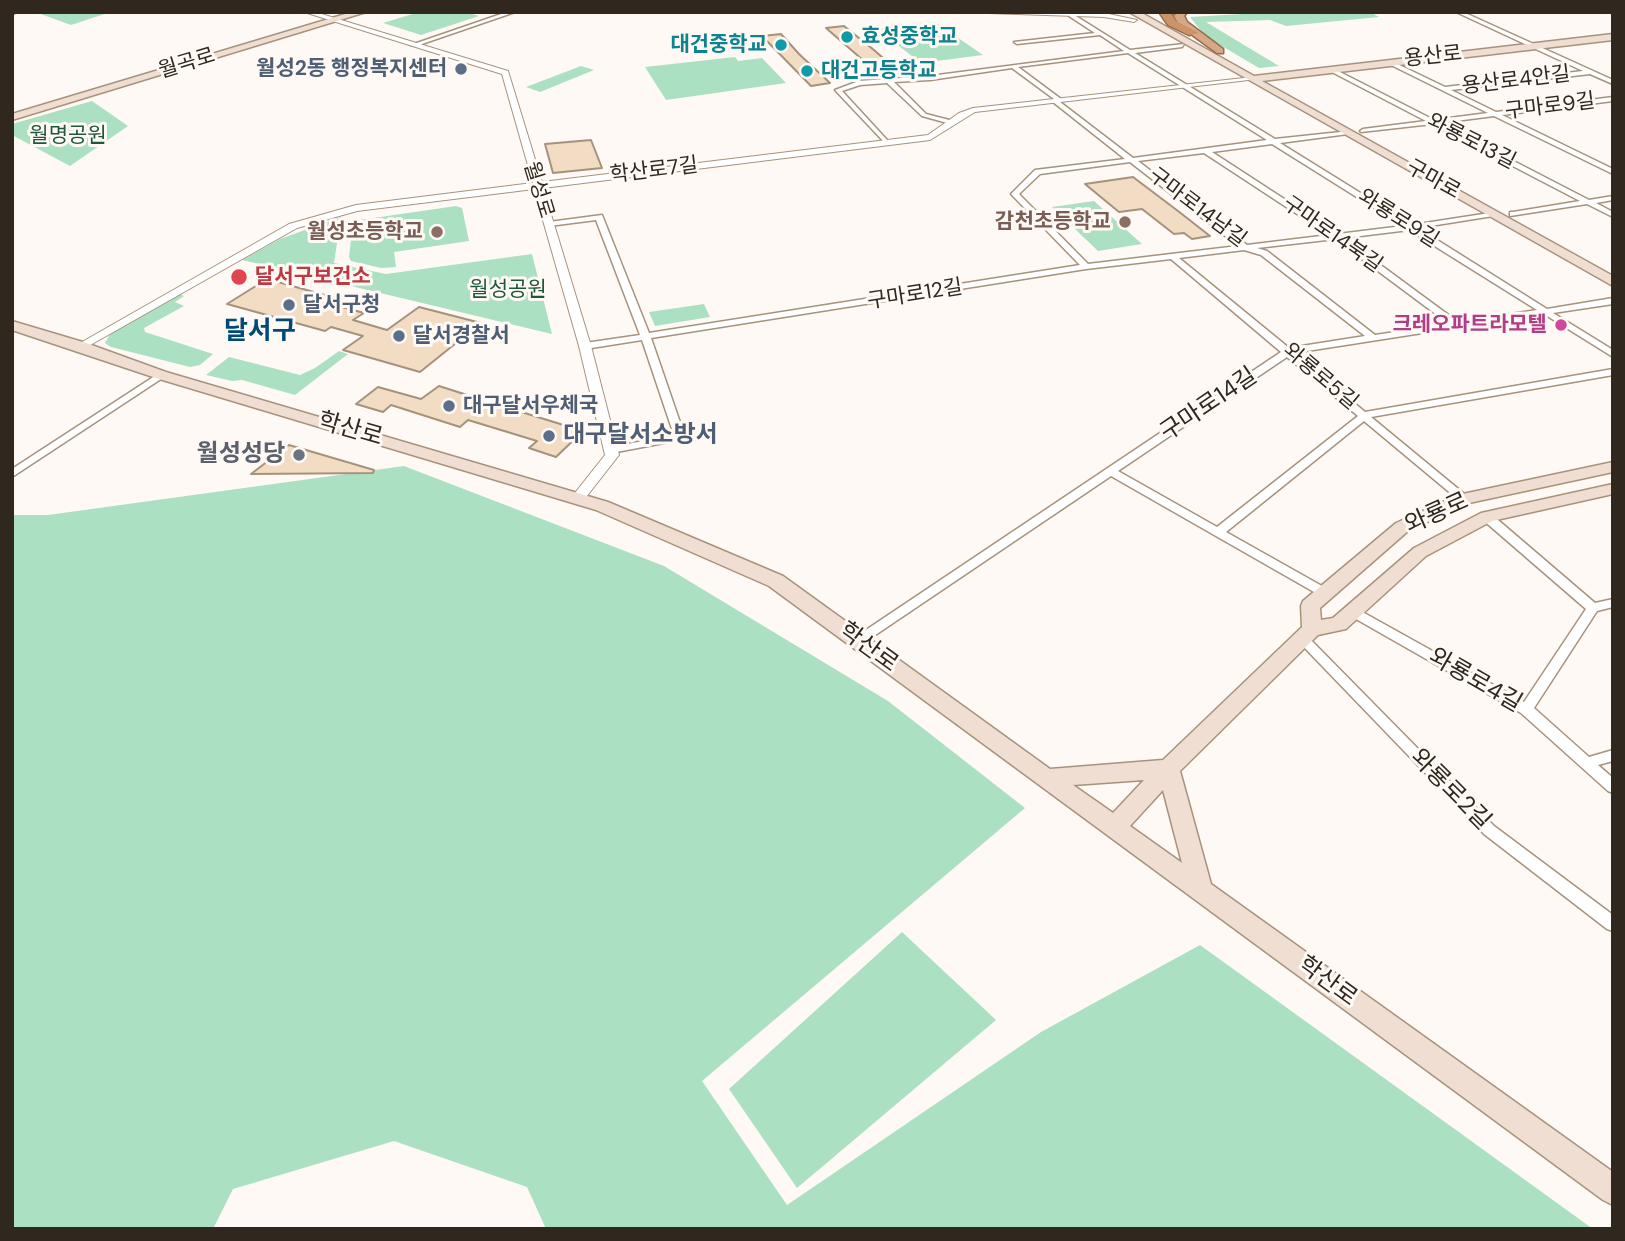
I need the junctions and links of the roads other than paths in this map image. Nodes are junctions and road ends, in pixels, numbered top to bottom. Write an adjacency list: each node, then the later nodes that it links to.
1 (307, 12): 13 (street, 월성로)
2 (362, 12): 13 (main road, 월곡로)
3 (513, 12): 18 (street)
4 (962, 12): 11 (street)
5 (1118, 12): 12 (main road)
6 (1144, 12): 21 (main road, 구마로)
7 (1164, 12): 15 (highway)
8 (1183, 12): 15 (highway)
9 (1458, 12): 20 (street)
10 (1095, 14): 11 (street); 12 (street)
11 (1071, 15): 14 (street, 와룡로9길)
12 (1134, 16): 19 (main road); 27 (main road)
13 (335, 20): 18 (street, 월성로); 36 (main road, 월곡로)
14 (1099, 33): 17 (street); 22 (street, 와룡로9길)
15 (1193, 33): 21 (highway)
16 (1613, 37): 20 (main road, 용산로)
17 (1017, 43)
18 (414, 45): 48 (street, 월성로)
19 (1182, 45): 22 (street); 27 (main road)
20 (1533, 46): 23 (main road, 용산로); 26 (street)
21 (1220, 51): 28 (main road, 구마로)
22 (1128, 52): 24 (street); 31 (street, 와룡로9길)
23 (1389, 62): 25 (main road, 용산로); 32 (street)
24 (1013, 66): 29 (street); 34 (street, 구마로14남길)
25 (1330, 69): 28 (main road, 용산로); 37 (street, 와룡로13길)
26 (1589, 72): 30 (street); 32 (street, 용산로4안길)
27 (1250, 77): 28 (main road, 용산로); 31 (street, 학산로7길); 40 (main road, 구마로)
28 (1266, 77): 39 (main road, 구마로)
29 (888, 80): 38 (street); 41 (street)
30 (1613, 82)
31 (1182, 86): 34 (street, 학산로7길); 42 (street, 와룡로9길)
32 (1444, 89): 35 (street)
33 (1613, 99): 35 (street, 구마로9길)
34 (1057, 101): 38 (street, 학산로7길); 44 (street, 구마로14남길)
35 (1494, 114): 37 (street, 구마로9길); 46 (street)
36 (12, 117)
37 (1432, 121): 39 (street, 구마로9길); 50 (street, 와룡로13길)
38 (951, 122): 41 (street, 학산로7길)
39 (1363, 131): 52 (main road, 구마로)
40 (1349, 132): 42 (street); 51 (main road, 구마로)
41 (886, 142): 48 (street, 학산로7길)
42 (1271, 142): 43 (street); 55 (street, 와룡로9길)
43 (1205, 150): 44 (street); 56 (street, 구마로14북길)
44 (1131, 158): 57 (street, 구마로14남길); 59 (street)
45 (1613, 162): 46 (street)
46 (1597, 164): 47 (street)
47 (1613, 172)
48 (538, 184): 54 (street, 월성로); 68 (street, 학산로7길)
49 (1613, 198): 50 (street)
50 (1587, 202): 52 (street); 53 (street, 와룡로13길)
51 (1493, 214): 55 (street, 구마로12길); 61 (main road, 구마로)
52 (1513, 214): 60 (main road, 구마로)
53 (1613, 215)
54 (549, 224): 66 (street); 69 (street, 월성로)
55 (1412, 227): 56 (street, 구마로12길); 63 (street, 와룡로9길)
56 (1338, 237): 57 (street, 구마로12길); 65 (street, 구마로14북길)
57 (1246, 248): 58 (street, 구마로12길); 67 (street, 구마로14남길)
58 (1173, 257): 59 (street, 구마로12길); 70 (street, 와룡로5길)
59 (1086, 267): 66 (street, 구마로12길)
60 (1613, 269)
61 (1613, 282)
62 (1613, 301): 63 (street, 구마로14길)
63 (1545, 310): 65 (street, 구마로14길); 71 (street, 와룡로9길)
64 (12, 325): 68 (main road, 학산로)
65 (1455, 325): 67 (street, 구마로14길)
66 (646, 338): 69 (street, 구마로12길); 75 (street)
67 (1373, 338): 70 (street, 구마로14길)
68 (81, 346): 73 (main road, 학산로)
69 (585, 346): 75 (street, 월성로)
70 (1289, 351): 74 (street, 와룡로5길); 77 (street, 구마로14길)
71 (1613, 354)
72 (1613, 372): 74 (street)
73 (161, 375): 78 (street); 80 (main road, 학산로)
74 (1365, 415): 81 (street, 와룡로5길); 83 (street)
75 (611, 450): 80 (street)
76 (1613, 467): 81 (main road, 와룡로)
77 (1110, 471): 83 (street); 89 (street, 구마로14길)
78 (12, 474)
79 (1613, 489): 82 (main road, 와룡로)
80 (578, 498): 89 (main road, 학산로)
81 (1464, 499): 84 (main road, 와룡로)
82 (1487, 517): 86 (street); 87 (main road, 와룡로)
83 (1217, 533): 84 (street)
84 (1325, 593): 88 (main road, 와룡로)
85 (1613, 603): 86 (street)
86 (1593, 608): 90 (street)
87 (1353, 611): 88 (main road, 와룡로); 90 (street, 와룡로4길)
88 (1307, 634): 93 (main road, 와룡로); 98 (street, 와룡로2길)
89 (858, 641): 94 (main road, 학산로)
90 (1526, 709): 92 (street, 와룡로4길)
91 (1613, 755): 92 (street)
92 (1589, 763): 95 (street, 와룡로4길)
93 (1168, 769): 94 (main road); 96 (main road, 와룡로); 97 (main road)
94 (1046, 778): 96 (main road, 학산로)
95 (1613, 787)
96 (1114, 828): 97 (main road, 학산로)
97 (1200, 890): 99 (main road, 학산로)
98 (1613, 924)
99 (1613, 1190)

